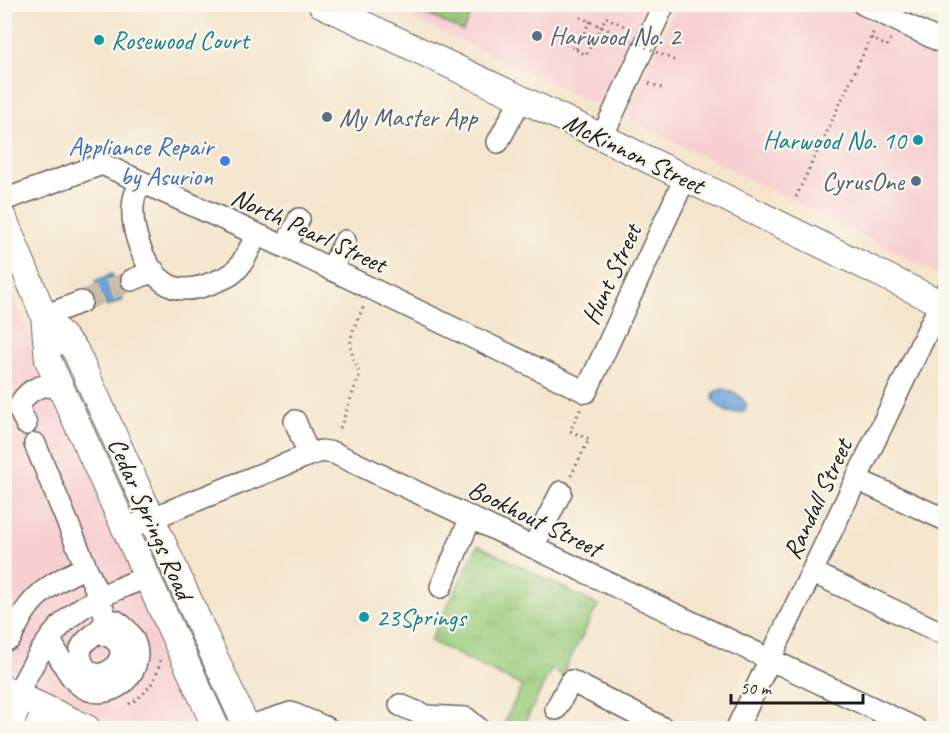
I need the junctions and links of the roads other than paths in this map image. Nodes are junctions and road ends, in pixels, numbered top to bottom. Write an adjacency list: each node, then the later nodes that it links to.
1 (321, 4): 5 (main road, McKinnon Street)
2 (664, 4): 6 (street)
3 (863, 4): 4 (street)
4 (945, 44)
5 (522, 99): 6 (main road, McKinnon Street); 7 (street)
6 (602, 137): 8 (main road, McKinnon Street)
7 (498, 142)
8 (686, 178): 19 (main road, McKinnon Street); 23 (street, Hunt Street)
9 (142, 182): 10 (street, North Pearl Street); 13 (street, North Pearl Street); 17 (street)
10 (4, 200)
11 (4, 219): 21 (main road, Cedar Springs Road)
12 (299, 219): 15 (street)
13 (257, 234): 15 (street, North Pearl Street); 17 (street)
14 (345, 241): 16 (street)
15 (285, 247): 16 (street, North Pearl Street)
16 (331, 270): 23 (street, North Pearl Street)
17 (154, 271): 18 (street)
18 (132, 280)
19 (944, 301): 28 (street, Randall Street)
20 (81, 302): 21 (street)
21 (44, 316): 22 (main road, Cedar Springs Road); 30 (main road, Cedar Springs Road)
22 (62, 390): 25 (street); 33 (main road, Cedar Springs Road)
23 (583, 400)
24 (295, 421): 27 (street)
25 (26, 424)
26 (35, 444): 36 (street)
27 (309, 455): 30 (street, Bookhout Street); 31 (street, Bookhout Street)
28 (856, 479): 32 (street); 37 (street, Randall Street)
29 (566, 486): 34 (street)
30 (151, 518): 33 (street, Bookhout Street); 35 (main road, Cedar Springs Road)
31 (471, 518): 34 (street, Bookhout Street); 39 (street)
32 (945, 520)
33 (125, 528): 38 (main road, Cedar Springs Road)
34 (533, 547): 44 (street, Bookhout Street)
35 (173, 566): 38 (main road); 51 (main road, Cedar Springs Road)
36 (86, 567): 40 (street); 42 (street)
37 (812, 572): 41 (street); 44 (street, Randall Street)
38 (147, 577): 40 (street); 50 (main road, Cedar Springs Road)
39 (441, 587)
40 (99, 597): 43 (street); 43 (street)
41 (945, 635)
42 (7, 637): 43 (street)
43 (45, 647): 45 (street)
44 (770, 661): 55 (street, Randall Street); 56 (street, Bookhout Street)
45 (25, 704): 48 (street); 49 (main road)
46 (400, 705): 53 (street)
47 (556, 709): 54 (street)
48 (11, 729)
49 (87, 729)
50 (216, 729)
51 (248, 729): 52 (street)
52 (327, 729)
53 (478, 729)
54 (663, 729)
55 (737, 729)
56 (915, 729)

